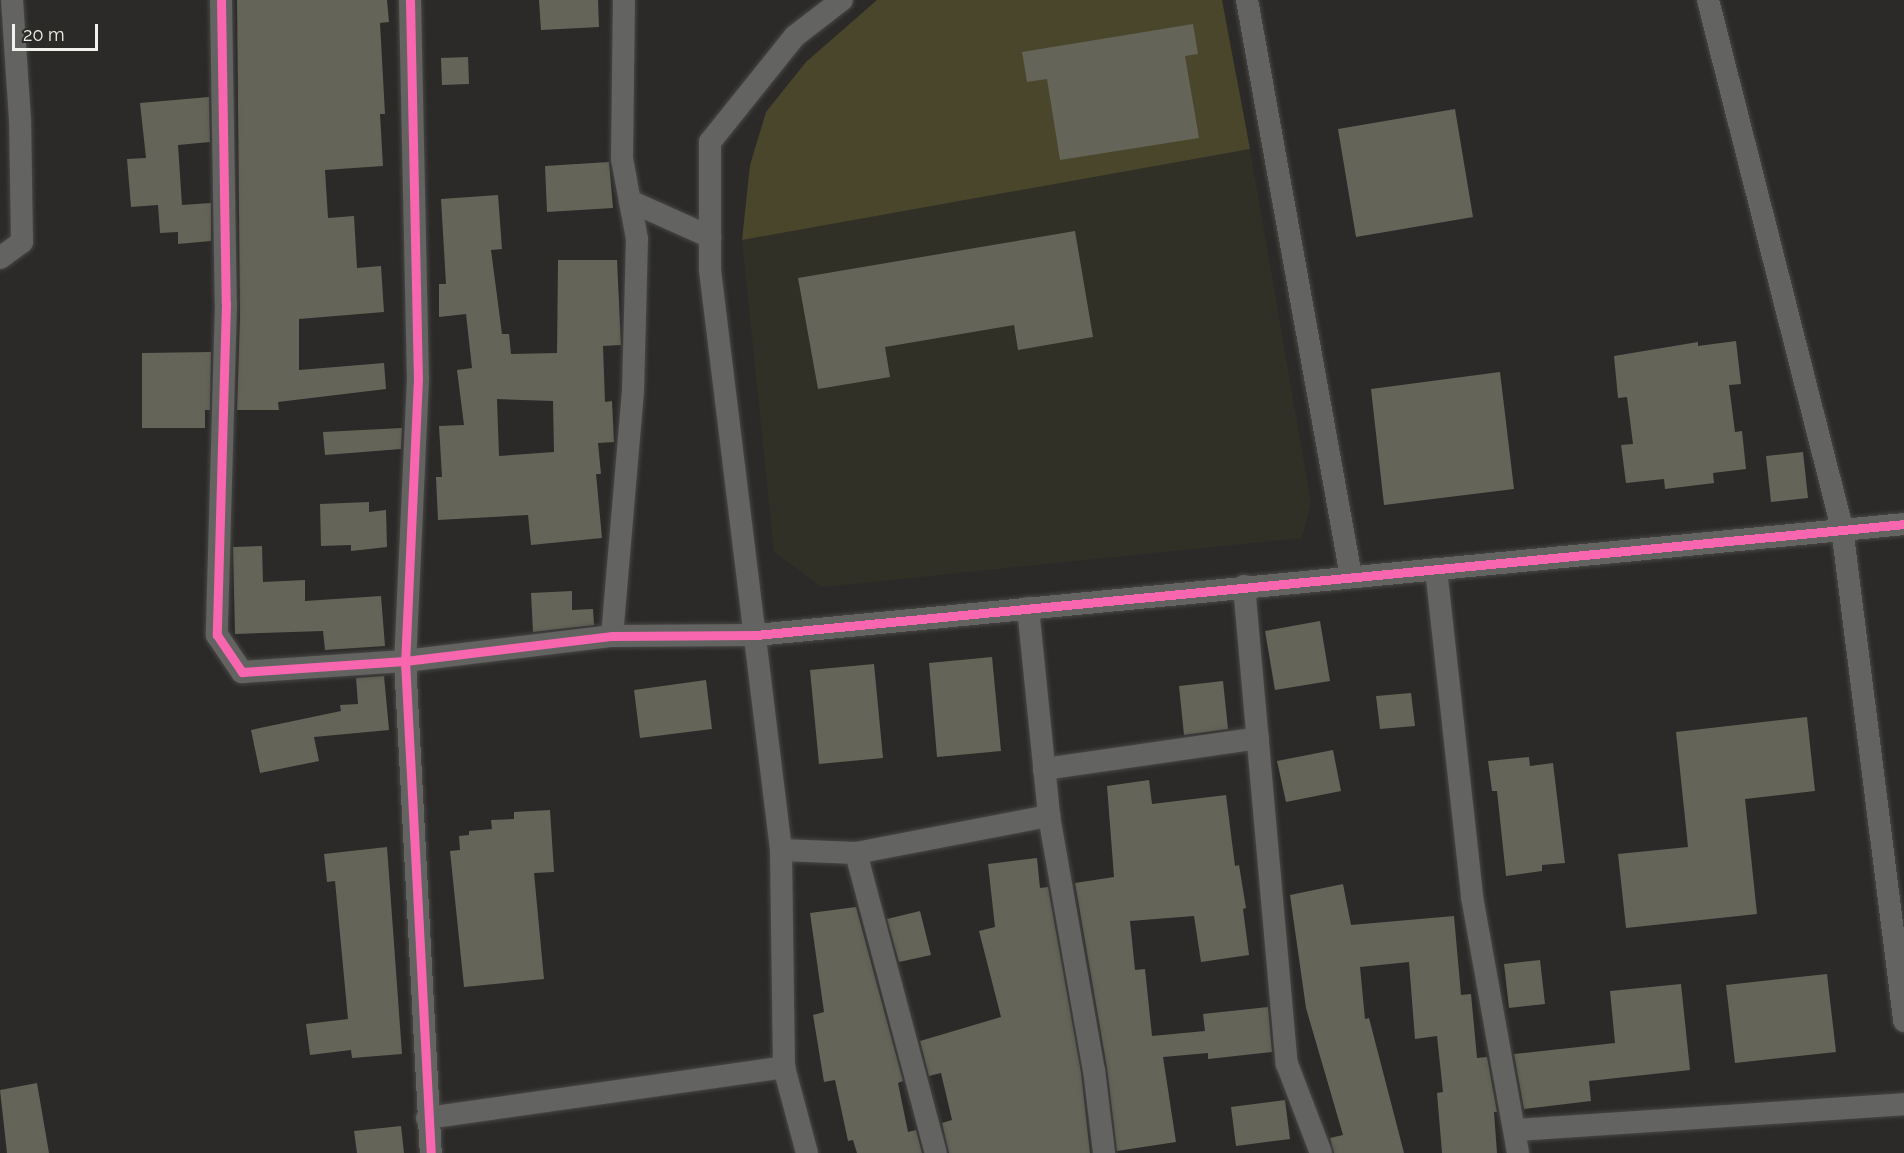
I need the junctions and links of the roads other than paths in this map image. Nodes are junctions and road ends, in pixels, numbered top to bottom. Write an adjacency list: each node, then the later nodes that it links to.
1 (12, 0): 10 (street)
2 (220, 0): 19 (street)
3 (410, 0): 19 (street)
4 (624, 0): 8 (street)
5 (842, 0): 9 (street)
6 (1247, 0): 14 (street)
7 (1708, 0): 12 (street)
8 (630, 201): 9 (street); 18 (street)
9 (710, 237): 17 (street)
10 (0, 258)
11 (1904, 524): 12 (street)
12 (1842, 528): 13 (street); 25 (street)
13 (1436, 569): 14 (street); 29 (street)
14 (1351, 576): 15 (street)
15 (1244, 586): 16 (street); 20 (street)
16 (1028, 608): 17 (street); 21 (street)
17 (756, 635): 18 (street); 23 (street)
18 (612, 636): 19 (street)
19 (405, 661): 28 (street)
20 (1258, 738): 21 (street); 34 (street)
21 (1044, 769): 22 (street)
22 (1049, 816): 24 (street); 33 (street)
23 (781, 850): 24 (street); 26 (street)
24 (856, 853): 32 (street)
25 (1904, 1021)
26 (784, 1066): 28 (street); 31 (street)
27 (1904, 1104): 29 (street)
28 (427, 1118): 30 (street)
29 (1516, 1130): 35 (street)
30 (431, 1153)
31 (807, 1153)
32 (936, 1153)
33 (1104, 1153)
34 (1321, 1153)
35 (1518, 1153)

